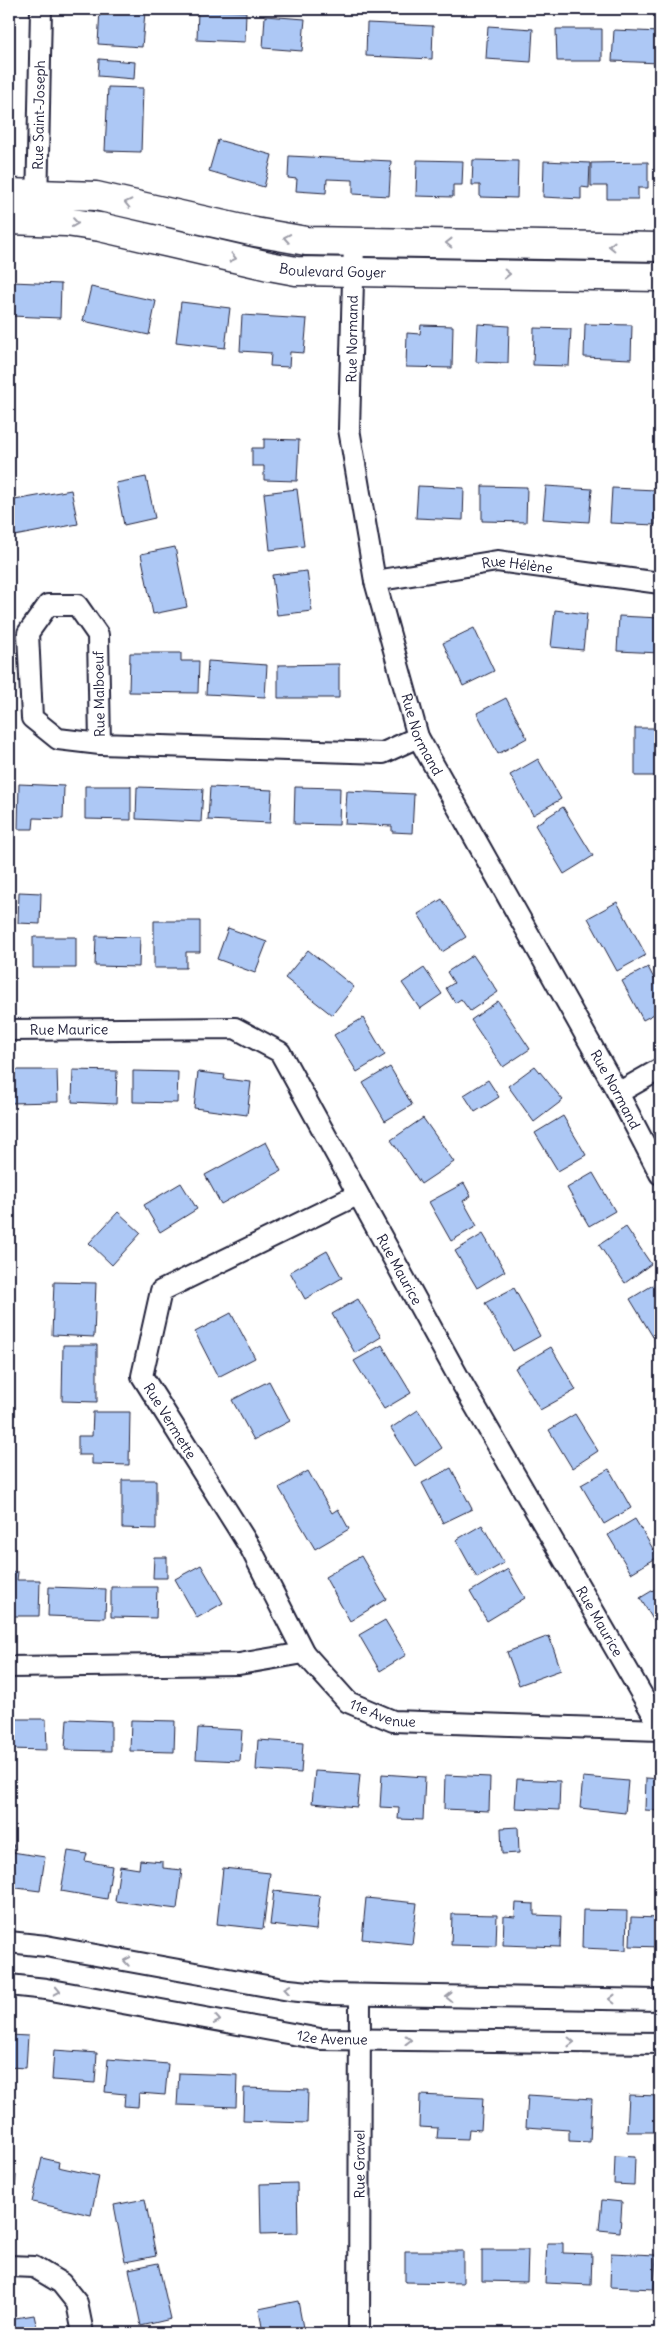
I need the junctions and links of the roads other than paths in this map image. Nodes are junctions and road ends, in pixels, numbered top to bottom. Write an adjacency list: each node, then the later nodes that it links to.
1 (41, 9): 3 (street, Rue Saint-Joseph)
2 (9, 193): 3 (street, Boulevard Goyer)
3 (38, 193): 5 (street, Rue Saint-Joseph); 6 (street, Boulevard Goyer, one-way to 3)
4 (9, 220): 5 (street, Boulevard Goyer)
5 (37, 221): 8 (street, Boulevard Goyer, one-way to 8)
6 (354, 243): 7 (street, Boulevard Goyer, one-way to 6); 8 (street, Rue Normand)
7 (660, 247)
8 (353, 272): 9 (street, Boulevard Goyer, one-way to 9); 10 (street, Rue Normand)
9 (660, 277)
10 (375, 581): 11 (street, Rue Hélène); 12 (street, Rue Normand)
11 (660, 583)
12 (418, 737): 13 (street, Rue Malboeuf); 16 (street, Rue Normand)
13 (100, 744): 13 (street, Rue Malboeuf)
14 (9, 1030): 18 (street, Rue Maurice)
15 (660, 1069): 16 (street)
16 (618, 1093): 17 (street, Rue Normand)
17 (660, 1174)
18 (357, 1195): 19 (street, Rue Vermette); 21 (street, Rue Maurice)
19 (304, 1653): 20 (street); 22 (street, 11e Avenue)
20 (9, 1667)
21 (660, 1726)
22 (660, 1730)
23 (9, 1942): 25 (street, one-way to 23)
24 (9, 1985): 27 (street, 12e Avenue, one-way to 27)
25 (360, 1996): 26 (street, one-way to 25); 27 (street, Rue Gravel)
26 (660, 2000)
27 (359, 2039): 28 (street, 12e Avenue, one-way to 28); 31 (street, Rue Gravel)
28 (660, 2043)
29 (9, 2266): 30 (street)
30 (83, 2333)
31 (359, 2333)

